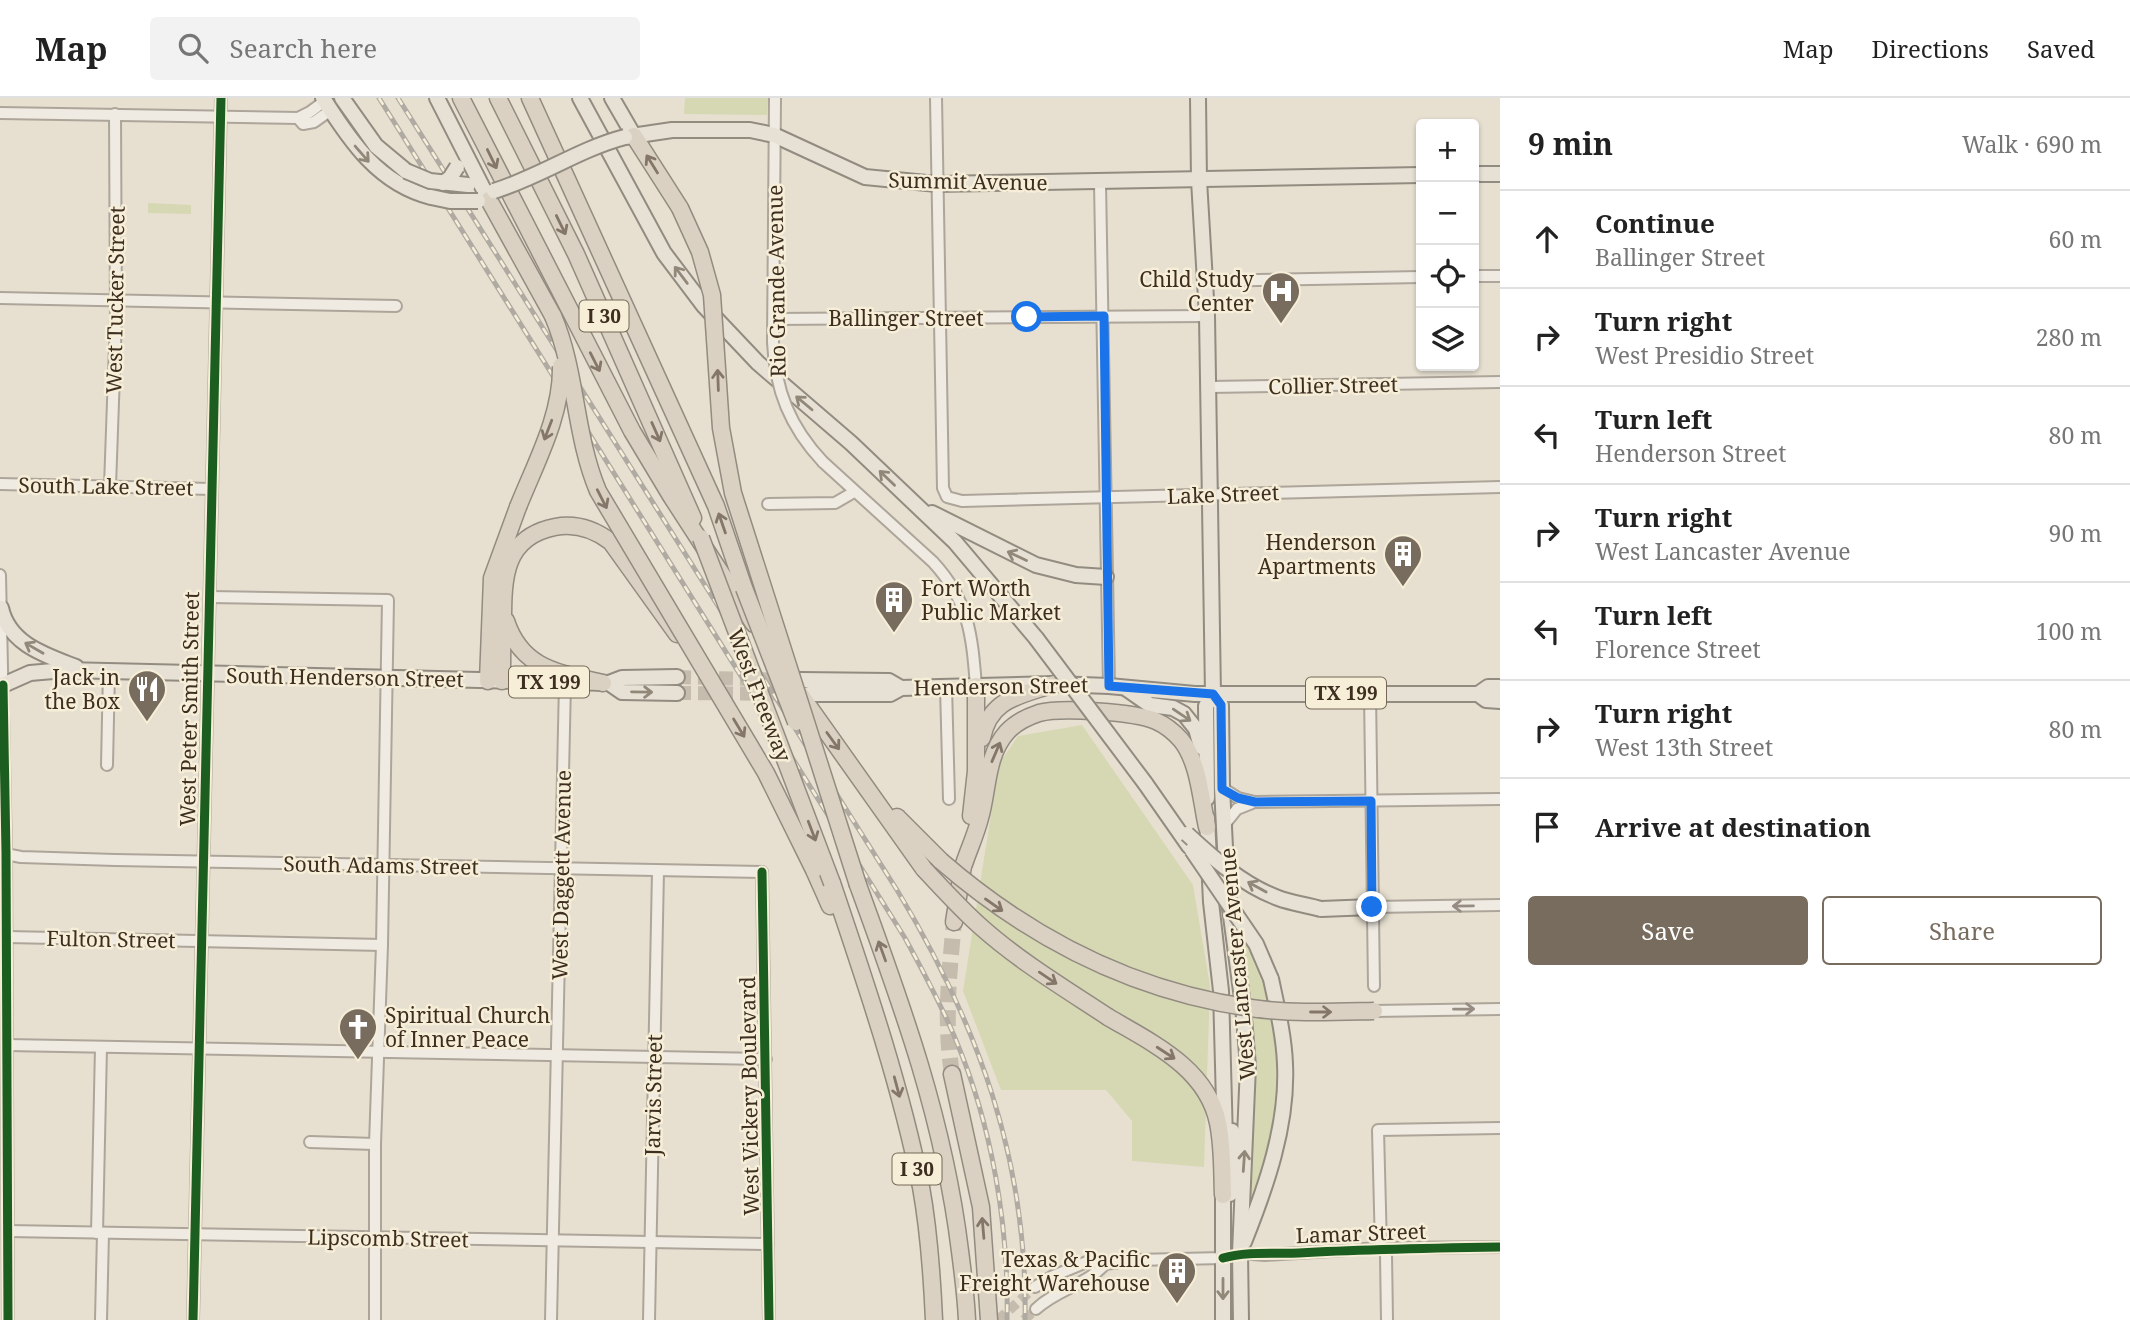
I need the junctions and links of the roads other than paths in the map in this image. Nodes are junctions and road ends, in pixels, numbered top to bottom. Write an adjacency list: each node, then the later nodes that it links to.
1 (221, 98): 15 (street, West Peter Smith Street)
2 (342, 98): 23 (main road, bridge)
3 (437, 98): 18 (main road)
4 (461, 98): 85 (highway, one-way to 85)
5 (498, 98): 113 (highway, West Freeway / I 30, one-way to 113, bridge)
6 (530, 98): 101 (highway, West Freeway / I 30, one-way to 6, bridge)
7 (580, 98): 50 (main road, one-way to 7)
8 (612, 98): 17 (main road)
9 (775, 98): 16 (street, Rio Grande Avenue)
10 (936, 98): 25 (street)
11 (1198, 98): 22 (main road, West Lancaster Avenue)
12 (326, 103): 15 (street); 26 (main road, one-way to 26, bridge)
13 (0, 113): 14 (street)
14 (115, 114): 15 (street); 32 (street, West Tucker Street)
15 (221, 116): 33 (street, West Peter Smith Street)
16 (774, 135): 17 (main road, Summit Avenue); 25 (main road, Summit Avenue); 38 (street, Rio Grande Avenue)
17 (629, 136): 26 (main road, Summit Avenue, bridge); 101 (highway, one-way to 17, bridge)
18 (457, 138): 23 (main road, bridge); 26 (main road)
19 (1479, 174): 20 (main road)
20 (1500, 174)
21 (1416, 175): 22 (main road, Summit Avenue)
22 (1199, 180): 24 (main road, Summit Avenue); 30 (main road, West Lancaster Avenue)
23 (443, 183): 26 (main road, bridge)
24 (1100, 183): 25 (main road, Summit Avenue); 36 (street)
25 (937, 184): 39 (street)
26 (482, 193): 35 (highway)
27 (1479, 276): 28 (street)
28 (1500, 276)
29 (1416, 277): 30 (street)
30 (1206, 281): 37 (main road, West Lancaster Avenue)
31 (0, 298): 32 (street)
32 (116, 300): 33 (street); 43 (street, West Tucker Street)
33 (217, 302): 34 (street); 45 (street, West Peter Smith Street)
34 (396, 306)
35 (553, 316): 57 (highway, one-way to 57, bridge); 64 (highway, one-way to 64, bridge)
36 (1104, 316): 37 (street, Ballinger Street); 39 (street, Ballinger Street); 48 (street)
37 (1207, 316): 41 (main road, West Lancaster Avenue)
38 (774, 318): 39 (street, Ballinger Street); 46 (street, Rio Grande Avenue, bridge)
39 (941, 318): 48 (street, Lake Street)
40 (1500, 382): 41 (street, Collier Street)
41 (1209, 387): 47 (main road, West Lancaster Avenue)
42 (0, 484): 43 (street, South Lake Street)
43 (110, 486): 45 (street, South Lake Street)
44 (1500, 487): 47 (street, Lake Street)
45 (212, 489): 54 (street, West Peter Smith Street)
46 (854, 492): 49 (street); 68 (street, Rio Grande Avenue)
47 (1211, 495): 48 (street, Lake Street); 78 (main road, West Lancaster Avenue)
48 (1105, 498): 52 (street)
49 (768, 504)
50 (914, 504): 52 (main road, one-way to 50); 91 (main road, bridge)
51 (0, 575): 53 (street)
52 (1106, 577): 70 (street)
53 (0, 581): 56 (street)
54 (210, 597): 60 (street, West Peter Smith Street); 62 (street)
55 (503, 607): 57 (highway, bridge); 64 (highway); 66 (highway)
56 (1, 608): 58 (main road, one-way to 56); 69 (street)
57 (704, 669): 113 (highway, one-way to 113, bridge)
58 (84, 670): 59 (main road, South Henderson Street); 69 (main road, South Henderson Street)
59 (109, 671): 60 (main road, South Henderson Street); 82 (street)
60 (208, 674): 62 (main road, South Henderson Street); 95 (street, West Peter Smith Street)
61 (677, 677): 66 (main road, South Henderson Street / TX 199)
62 (388, 678): 64 (main road, South Henderson Street); 97 (street)
63 (800, 680): 73 (main road, Henderson Street / TX 199)
64 (495, 681): 65 (main road, South Henderson Street / TX 199)
65 (565, 682): 66 (main road, South Henderson Street / TX 199); 98 (street, West Daggett Avenue)
66 (606, 683): 75 (main road, South Henderson Street / TX 199, one-way to 75)
67 (1054, 684): 68 (main road, Henderson Street / TX 199); 70 (main road, Henderson Street / TX 199); 83 (highway)
68 (976, 685): 71 (main road, Henderson Street / TX 199); 83 (highway)
69 (1, 686): 81 (street)
70 (1109, 686): 74 (main road, Henderson Street / TX 199)
71 (946, 687): 73 (main road, Henderson Street / TX 199); 87 (street)
72 (1500, 687): 79 (main road, Henderson Street / TX 199)
73 (901, 688): 77 (main road, Henderson Street / TX 199)
74 (1126, 688): 78 (main road, Henderson Street / TX 199); 84 (main road, one-way to 84)
75 (677, 693)
76 (1370, 693): 78 (main road, Henderson Street / TX 199); 79 (main road, Henderson Street / TX 199); 89 (street)
77 (809, 694)
78 (1213, 694): 84 (main road, West Lancaster Avenue); 86 (main road, West Lancaster Avenue)
79 (1478, 694): 80 (main road, Henderson Street / TX 199)
80 (1500, 701)
81 (2, 728): 94 (street)
82 (107, 765)
83 (976, 771): 96 (highway)
84 (1206, 771): 93 (main road, West Lancaster Avenue)
85 (862, 780): 112 (highway, one-way to 112, bridge); 126 (highway, one-way to 126, bridge)
86 (1222, 789): 90 (street); 92 (main road, West Lancaster Avenue)
87 (949, 799)
88 (1500, 799): 89 (street)
89 (1371, 801): 90 (street); 103 (street)
90 (1255, 802): 92 (street)
91 (1165, 810): 103 (main road, one-way to 91, bridge); 136 (main road, bridge)
92 (1225, 824): 136 (main road, West Lancaster Avenue, one-way to 92)
93 (1207, 827): 96 (highway, one-way to 93); 110 (main road, West Lancaster Avenue)
94 (3, 853): 95 (street, South Adams Street); 105 (street)
95 (203, 862): 97 (street, South Adams Street); 106 (street, West Peter Smith Street)
96 (964, 864): 104 (highway)
97 (384, 865): 98 (street, South Adams Street); 107 (street)
98 (561, 868): 99 (street, South Adams Street); 118 (street, West Daggett Avenue)
99 (657, 871): 100 (street, South Adams Street); 119 (street, Jarvis Street)
100 (762, 872): 120 (street, West Vickery Boulevard)
101 (858, 885): 150 (highway, West Freeway / I 30, one-way to 101)
102 (1500, 905): 103 (street, one-way to 103)
103 (1372, 907): 108 (street)
104 (954, 922)
105 (7, 937): 106 (street, Fulton Street); 109 (street)
106 (201, 941): 107 (street, Fulton Street); 116 (street, West Peter Smith Street)
107 (382, 945): 117 (street)
108 (1374, 986)
109 (4, 987): 114 (street)
110 (1221, 991): 126 (main road, West Lancaster Avenue); 136 (main road)
111 (1500, 1009): 112 (street, one-way to 111)
112 (1374, 1011)
113 (879, 1021): 149 (highway, West Freeway / I 30, one-way to 149)
114 (7, 1045): 115 (street); 125 (street)
115 (100, 1047): 116 (street); 128 (street)
116 (199, 1049): 117 (street); 129 (street, West Peter Smith Street)
117 (377, 1052): 118 (street); 124 (street)
118 (558, 1055): 119 (street); 131 (street, West Daggett Avenue)
119 (654, 1058): 120 (street); 132 (street, Jarvis Street)
120 (766, 1059): 133 (street, West Vickery Boulevard)
121 (952, 1074): 151 (highway, one-way to 121)
122 (1500, 1128): 135 (street)
123 (310, 1142): 124 (street)
124 (375, 1144): 130 (street)
125 (4, 1146): 127 (street)
126 (1223, 1195): 137 (main road, West Lancaster Avenue)
127 (8, 1231): 128 (street, Lipscomb Street); 140 (street)
128 (100, 1233): 129 (street, Lipscomb Street); 143 (street)
129 (195, 1234): 130 (street, Lipscomb Street); 144 (street, West Peter Smith Street)
130 (373, 1238): 131 (street, Lipscomb Street); 145 (street)
131 (554, 1242): 132 (street, Lipscomb Street); 146 (street, West Daggett Avenue)
132 (650, 1244): 133 (street, Lipscomb Street); 147 (street, Jarvis Street)
133 (768, 1244): 148 (street, West Vickery Boulevard)
134 (1500, 1247): 135 (street, Lamar Street)
135 (1381, 1248): 136 (street, Lamar Street); 154 (street)
136 (1240, 1253): 137 (street, Lamar Street); 153 (main road, West Lancaster Avenue)
137 (1223, 1258): 138 (street, Lamar Street); 152 (main road, West Lancaster Avenue, one-way to 152)
138 (1105, 1264): 139 (street, Lamar Street); 141 (street)
139 (1035, 1287)
140 (4, 1296): 142 (street)
141 (1036, 1309)
142 (8, 1320)
143 (101, 1320)
144 (193, 1320)
145 (375, 1320)
146 (551, 1320)
147 (649, 1320)
148 (769, 1320)
149 (934, 1320)
150 (967, 1320)
151 (989, 1320)
152 (1223, 1320)
153 (1241, 1320)
154 (1387, 1320)

